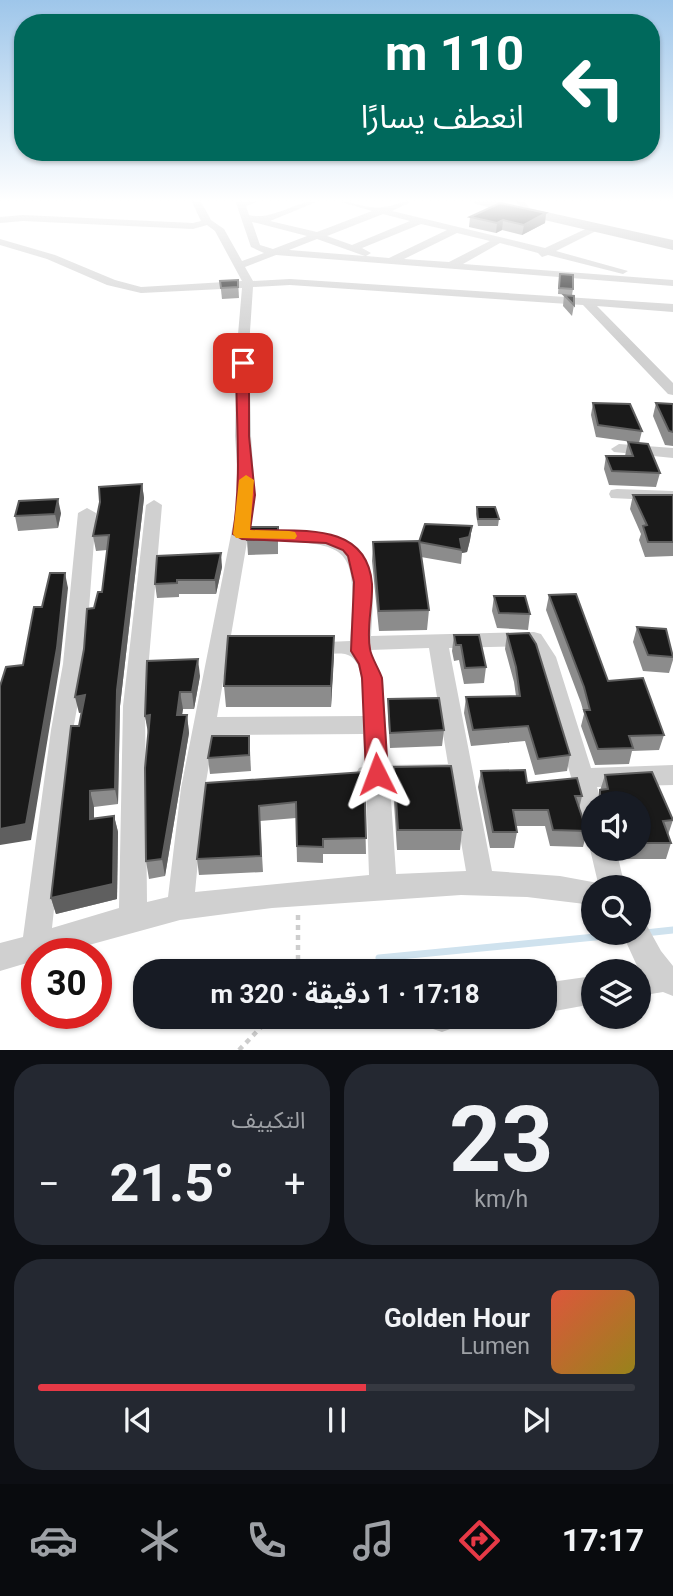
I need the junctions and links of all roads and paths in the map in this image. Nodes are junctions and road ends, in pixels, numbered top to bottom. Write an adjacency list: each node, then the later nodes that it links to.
1 (24, 249): 15 (street)
2 (229, 249): 15 (street)
3 (254, 249): 15 (street)
4 (263, 249): 12 (street)
5 (280, 249): 12 (street)
6 (357, 249): 13 (street)
7 (418, 249): 13 (street)
8 (482, 249): 14 (street)
9 (537, 249): 11 (street)
10 (549, 249): 11 (street)
11 (545, 251): 16 (street); 17 (street)
12 (273, 252): 13 (street); 15 (street)
13 (393, 262): 14 (street)
14 (449, 267): 16 (street)
15 (239, 268): 18 (street); 27 (street)
16 (512, 272): 17 (street)
17 (670, 283)
18 (584, 300): 19 (street); 20 (street)
19 (673, 308)
20 (673, 391)
21 (620, 449): 22 (street)
22 (673, 453)
23 (617, 494): 24 (street)
24 (673, 496)
25 (154, 505): 50 (street)
26 (87, 513): 51 (street)
27 (242, 534): 28 (street); 33 (street)
28 (237, 558): 29 (street); 31 (street)
29 (212, 559)
30 (438, 642): 33 (street); 37 (street); 41 (street)
31 (221, 646): 32 (street); 36 (street)
32 (246, 647)
33 (361, 647): 34 (street); 35 (street)
34 (284, 649)
35 (374, 725): 36 (street); 38 (street)
36 (205, 726): 43 (street)
37 (461, 773): 38 (street); 45 (street)
38 (377, 774): 40 (street); 46 (street)
39 (673, 775): 41 (street)
40 (338, 777)
41 (583, 778): 44 (street)
42 (219, 786): 43 (street)
43 (193, 788): 49 (street)
44 (587, 791)
45 (481, 882): 46 (street); 47 (street)
46 (383, 886): 48 (street)
47 (581, 891)
48 (294, 893): 49 (street); 56 (path)
49 (180, 907): 50 (street)
50 (133, 919): 52 (street)
51 (37, 938)
52 (67, 938)
53 (642, 945): 57 (street)
54 (21, 951): 55 (street)
55 (0, 957)
56 (299, 959)
57 (659, 981)
58 (581, 991): 59 (street)
59 (557, 996)
60 (259, 1029): 61 (path)
61 (239, 1050)

